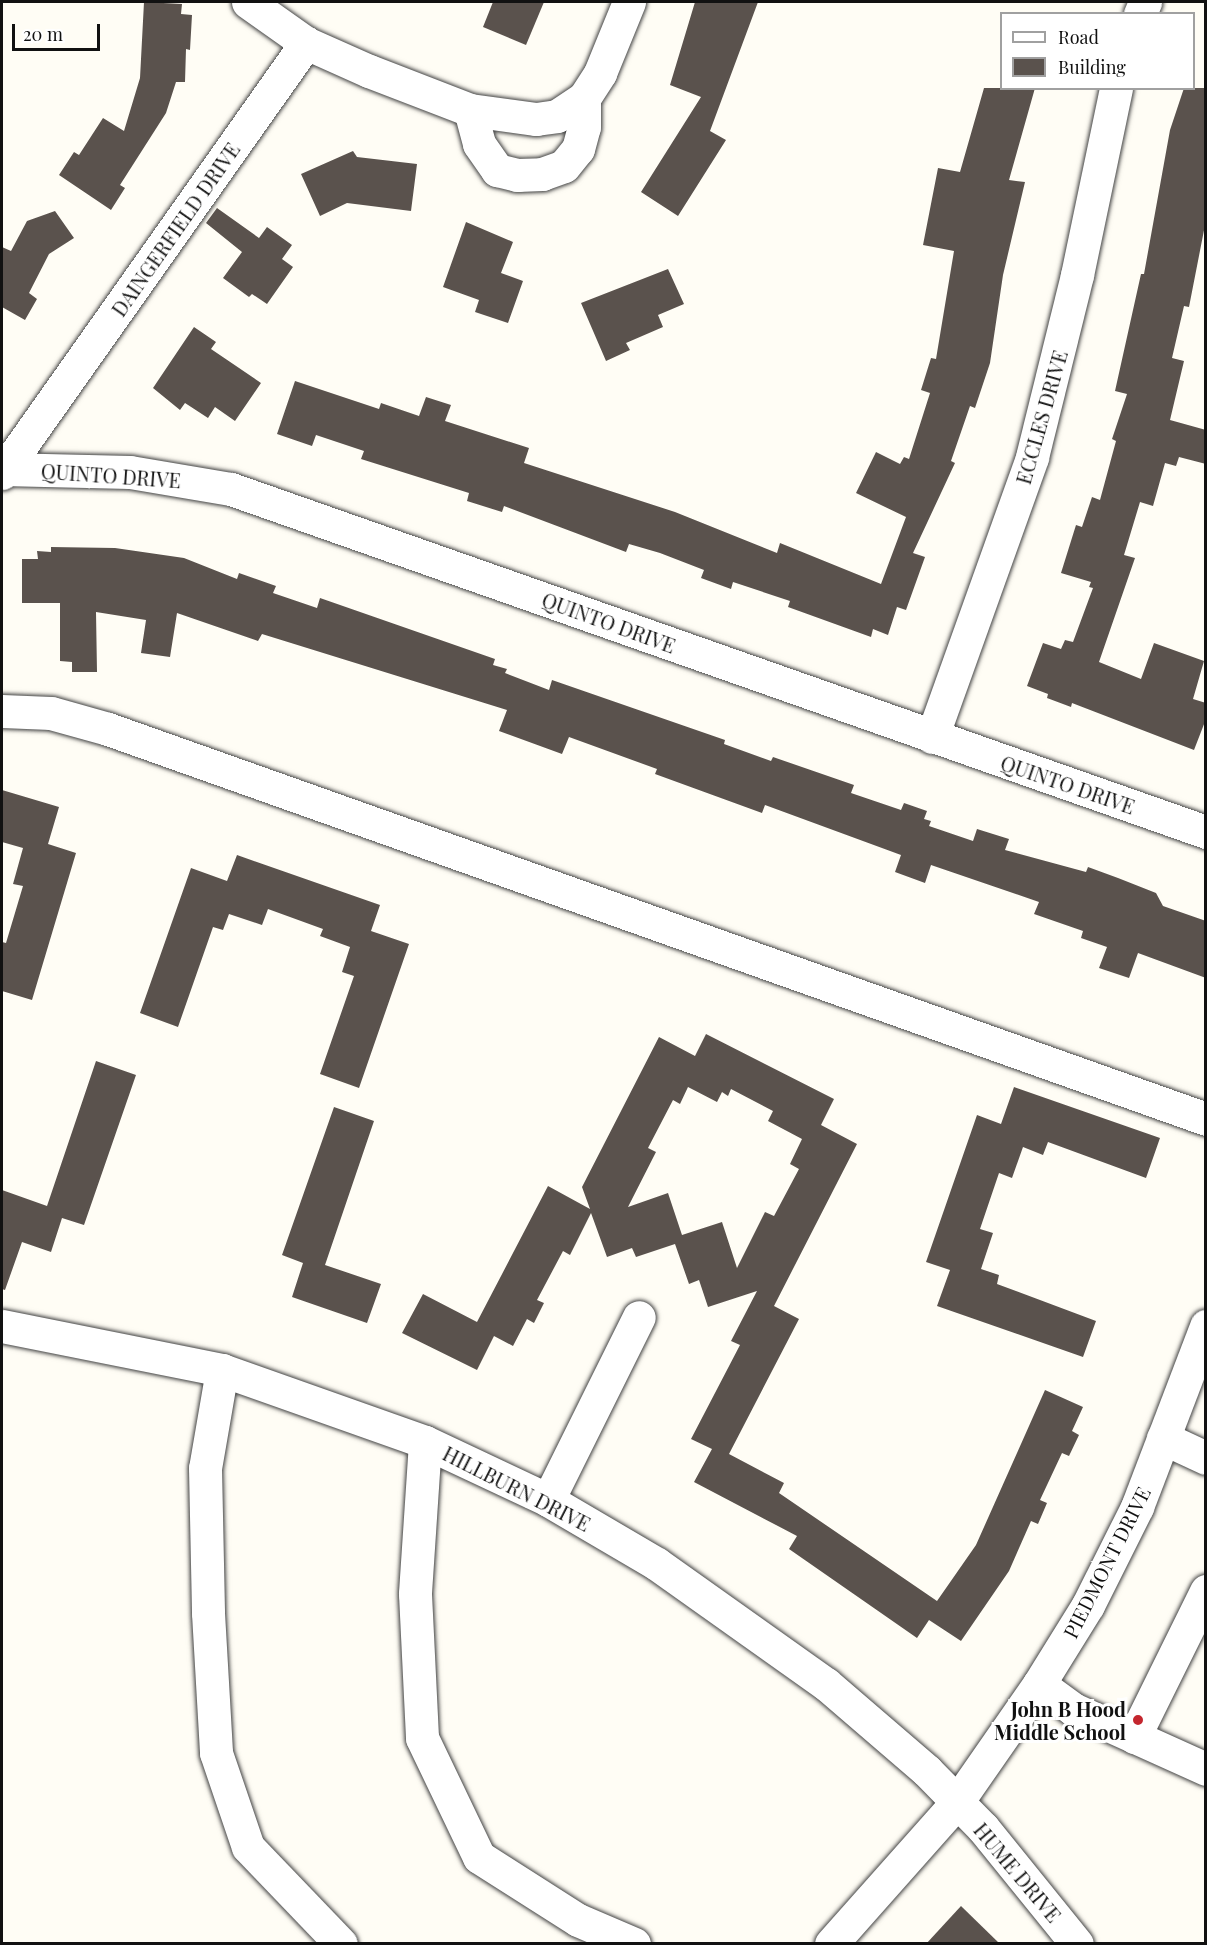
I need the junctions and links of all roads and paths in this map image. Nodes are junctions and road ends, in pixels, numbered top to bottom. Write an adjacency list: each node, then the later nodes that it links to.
1 (248, 2): 3 (street)
2 (629, 2): 5 (street)
3 (306, 43): 6 (street); 7 (street, DAINGERFIELD DRIVE)
4 (1116, 90): 9 (street, ECCLES DRIVE)
5 (584, 98): 6 (street); 6 (street)
6 (470, 110)
7 (3, 470): 9 (street, QUINTO DRIVE)
8 (2, 711): 11 (street)
9 (932, 737): 10 (street, QUINTO DRIVE)
10 (1206, 832)
11 (1206, 1119)
12 (639, 1317): 19 (street)
13 (2, 1326): 15 (street, HILLBURN DRIVE)
14 (1206, 1326): 16 (street, PIEDMONT DRIVE)
15 (222, 1370): 17 (street, HILLBURN DRIVE); 25 (street)
16 (1163, 1438): 18 (street); 21 (street, PIEDMONT DRIVE)
17 (425, 1442): 19 (street, HILLBURN DRIVE); 26 (street)
18 (1206, 1458)
19 (548, 1500): 24 (street, HILLBURN DRIVE)
20 (1206, 1591): 22 (street)
21 (1039, 1684): 22 (street); 24 (street, PIEDMONT DRIVE)
22 (1134, 1737): 23 (street)
23 (1206, 1769)
24 (957, 1802): 27 (street, PIEDMONT DRIVE); 28 (street, HUME DRIVE)
25 (341, 1944)
26 (634, 1944)
27 (831, 1944)
28 (1077, 1944)

